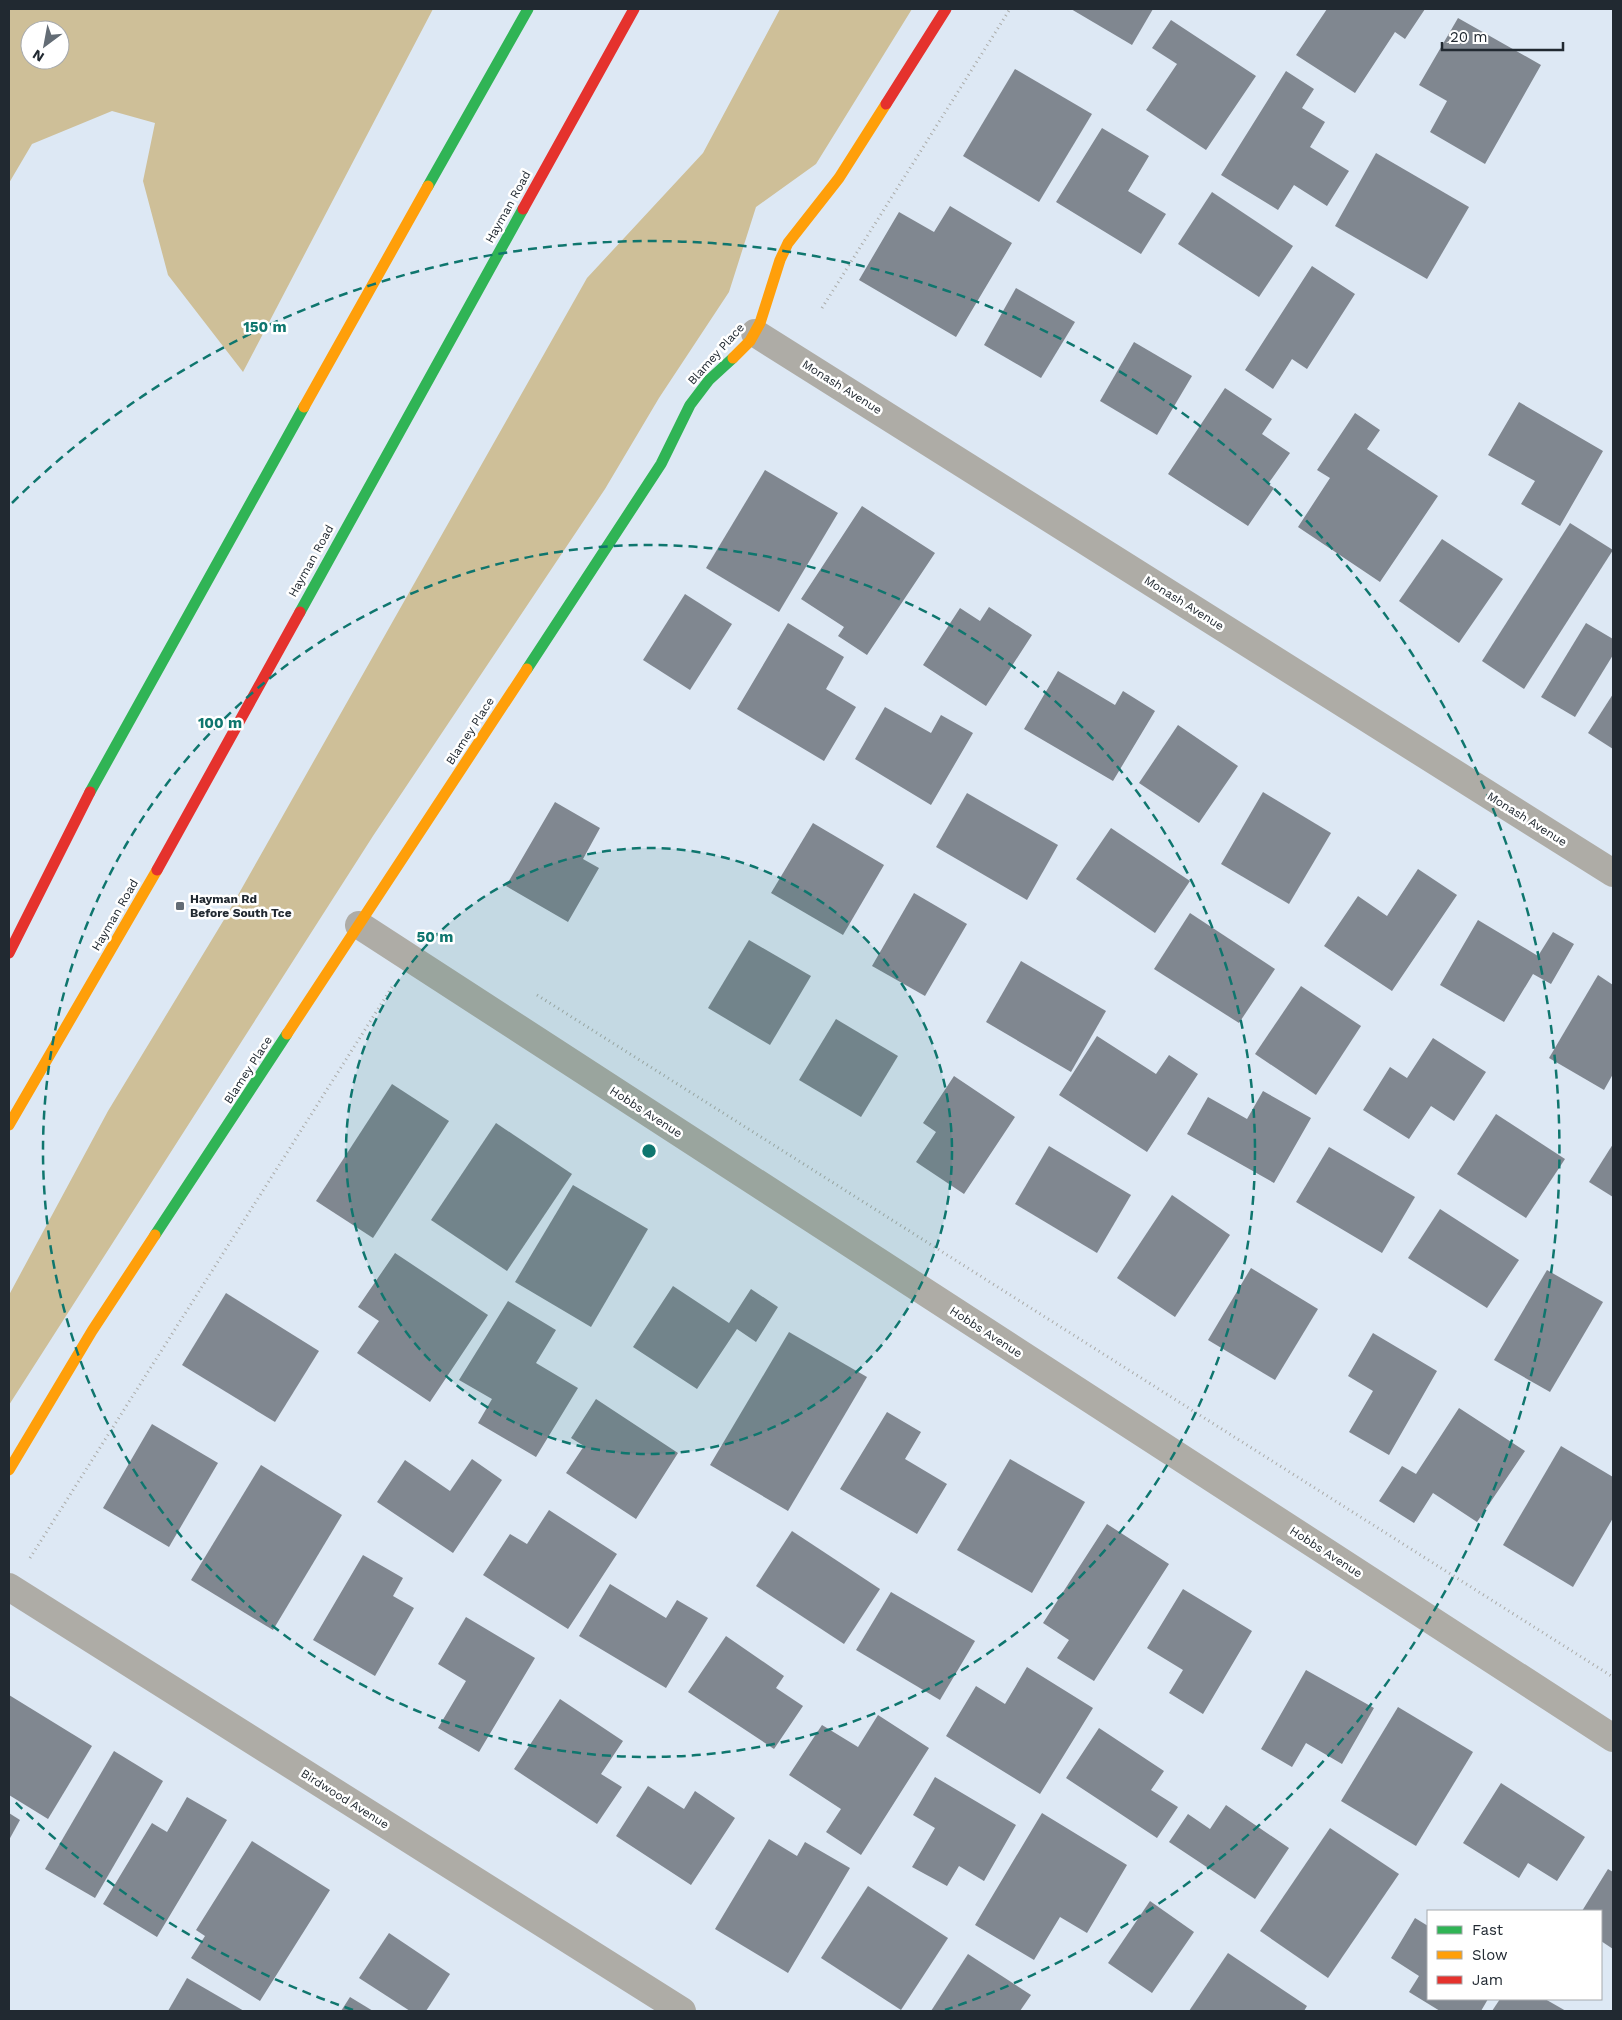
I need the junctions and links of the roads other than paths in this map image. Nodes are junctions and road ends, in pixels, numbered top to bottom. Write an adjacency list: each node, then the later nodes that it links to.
1 (528, 9): 7 (main road)
2 (634, 9): 8 (main road, Hayman Road)
3 (946, 9): 4 (main road, Blamey Place)
4 (755, 333): 5 (street, Monash Avenue); 6 (main road, Blamey Place)
5 (1613, 873)
6 (359, 925): 9 (main road, Blamey Place); 11 (street, Hobbs Avenue)
7 (9, 953)
8 (9, 1125)
9 (9, 1470)
10 (10, 1588): 12 (street, Birdwood Avenue)
11 (1613, 1738)
12 (682, 2011)

